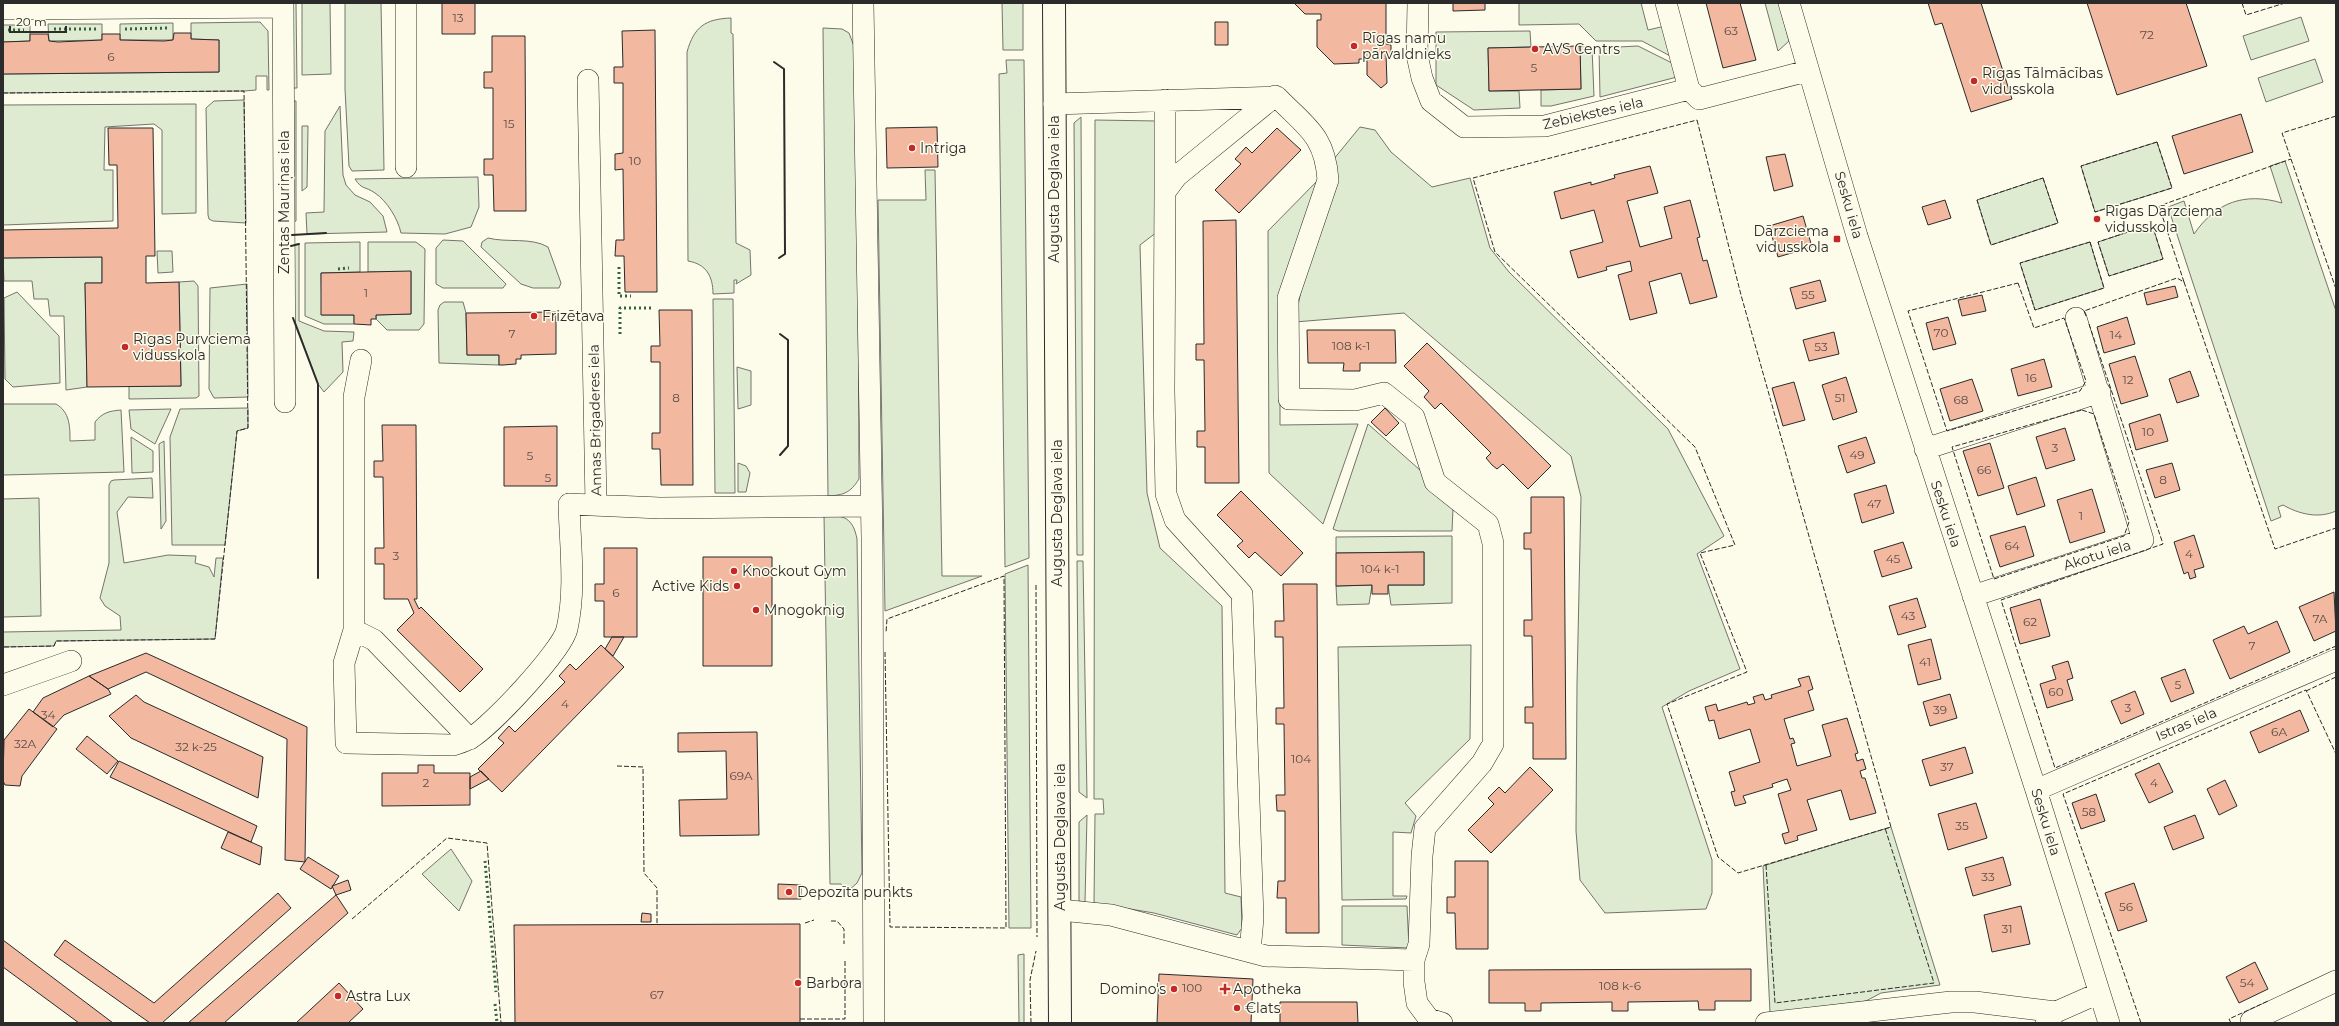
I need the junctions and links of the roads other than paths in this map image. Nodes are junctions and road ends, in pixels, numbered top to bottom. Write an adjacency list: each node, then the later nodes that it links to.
1 (406, 3): 15 (street)
2 (864, 3): 23 (street)
3 (1054, 3): 14 (main road, Augusta Deglava iela)
4 (1418, 3): 11 (street, Zebiekstes iela)
5 (1666, 3): 11 (street)
6 (1789, 3): 9 (street, Sesku iela)
7 (283, 5): 8 (street); 20 (street, Zentas Mauriņas iela)
8 (6, 7)
9 (1807, 72): 11 (street); 21 (street, Sesku iela)
10 (588, 80): 22 (street, Annas Brigaderes iela)
11 (1689, 89)
12 (1275, 96): 13 (street); 16 (street); 33 (street)
13 (1165, 100): 14 (street); 16 (street)
14 (1054, 104): 31 (main road, Augusta Deglava iela)
15 (406, 167)
16 (1165, 192): 32 (street)
17 (2076, 318): 19 (street, Akotu iela)
18 (361, 360): 25 (street)
19 (2100, 392): 21 (street); 24 (street, Akotu iela)
20 (285, 402)
21 (1925, 450): 24 (street, Sesku iela)
22 (596, 504): 23 (street); 29 (street, Annas Brigaderes iela)
23 (871, 506): 38 (street)
24 (1973, 596): 30 (street, Sesku iela)
25 (354, 630): 29 (street); 29 (street, Annas Brigaderes iela)
26 (2336, 660): 30 (street, Istras iela)
27 (71, 662): 28 (street)
28 (3, 685)
29 (470, 739)
30 (2036, 790): 35 (street, Sesku iela)
31 (1060, 910): 32 (street); 39 (main road, Augusta Deglava iela)
32 (1250, 952): 33 (street)
33 (1414, 960): 40 (street)
34 (2336, 981): 37 (street)
35 (2099, 993): 36 (street); 42 (street, Sesku iela)
36 (2051, 1018): 41 (street)
37 (2251, 1021)
38 (874, 1023)
39 (1060, 1023)
40 (1442, 1023)
41 (1766, 1023)
42 (2109, 1023)

